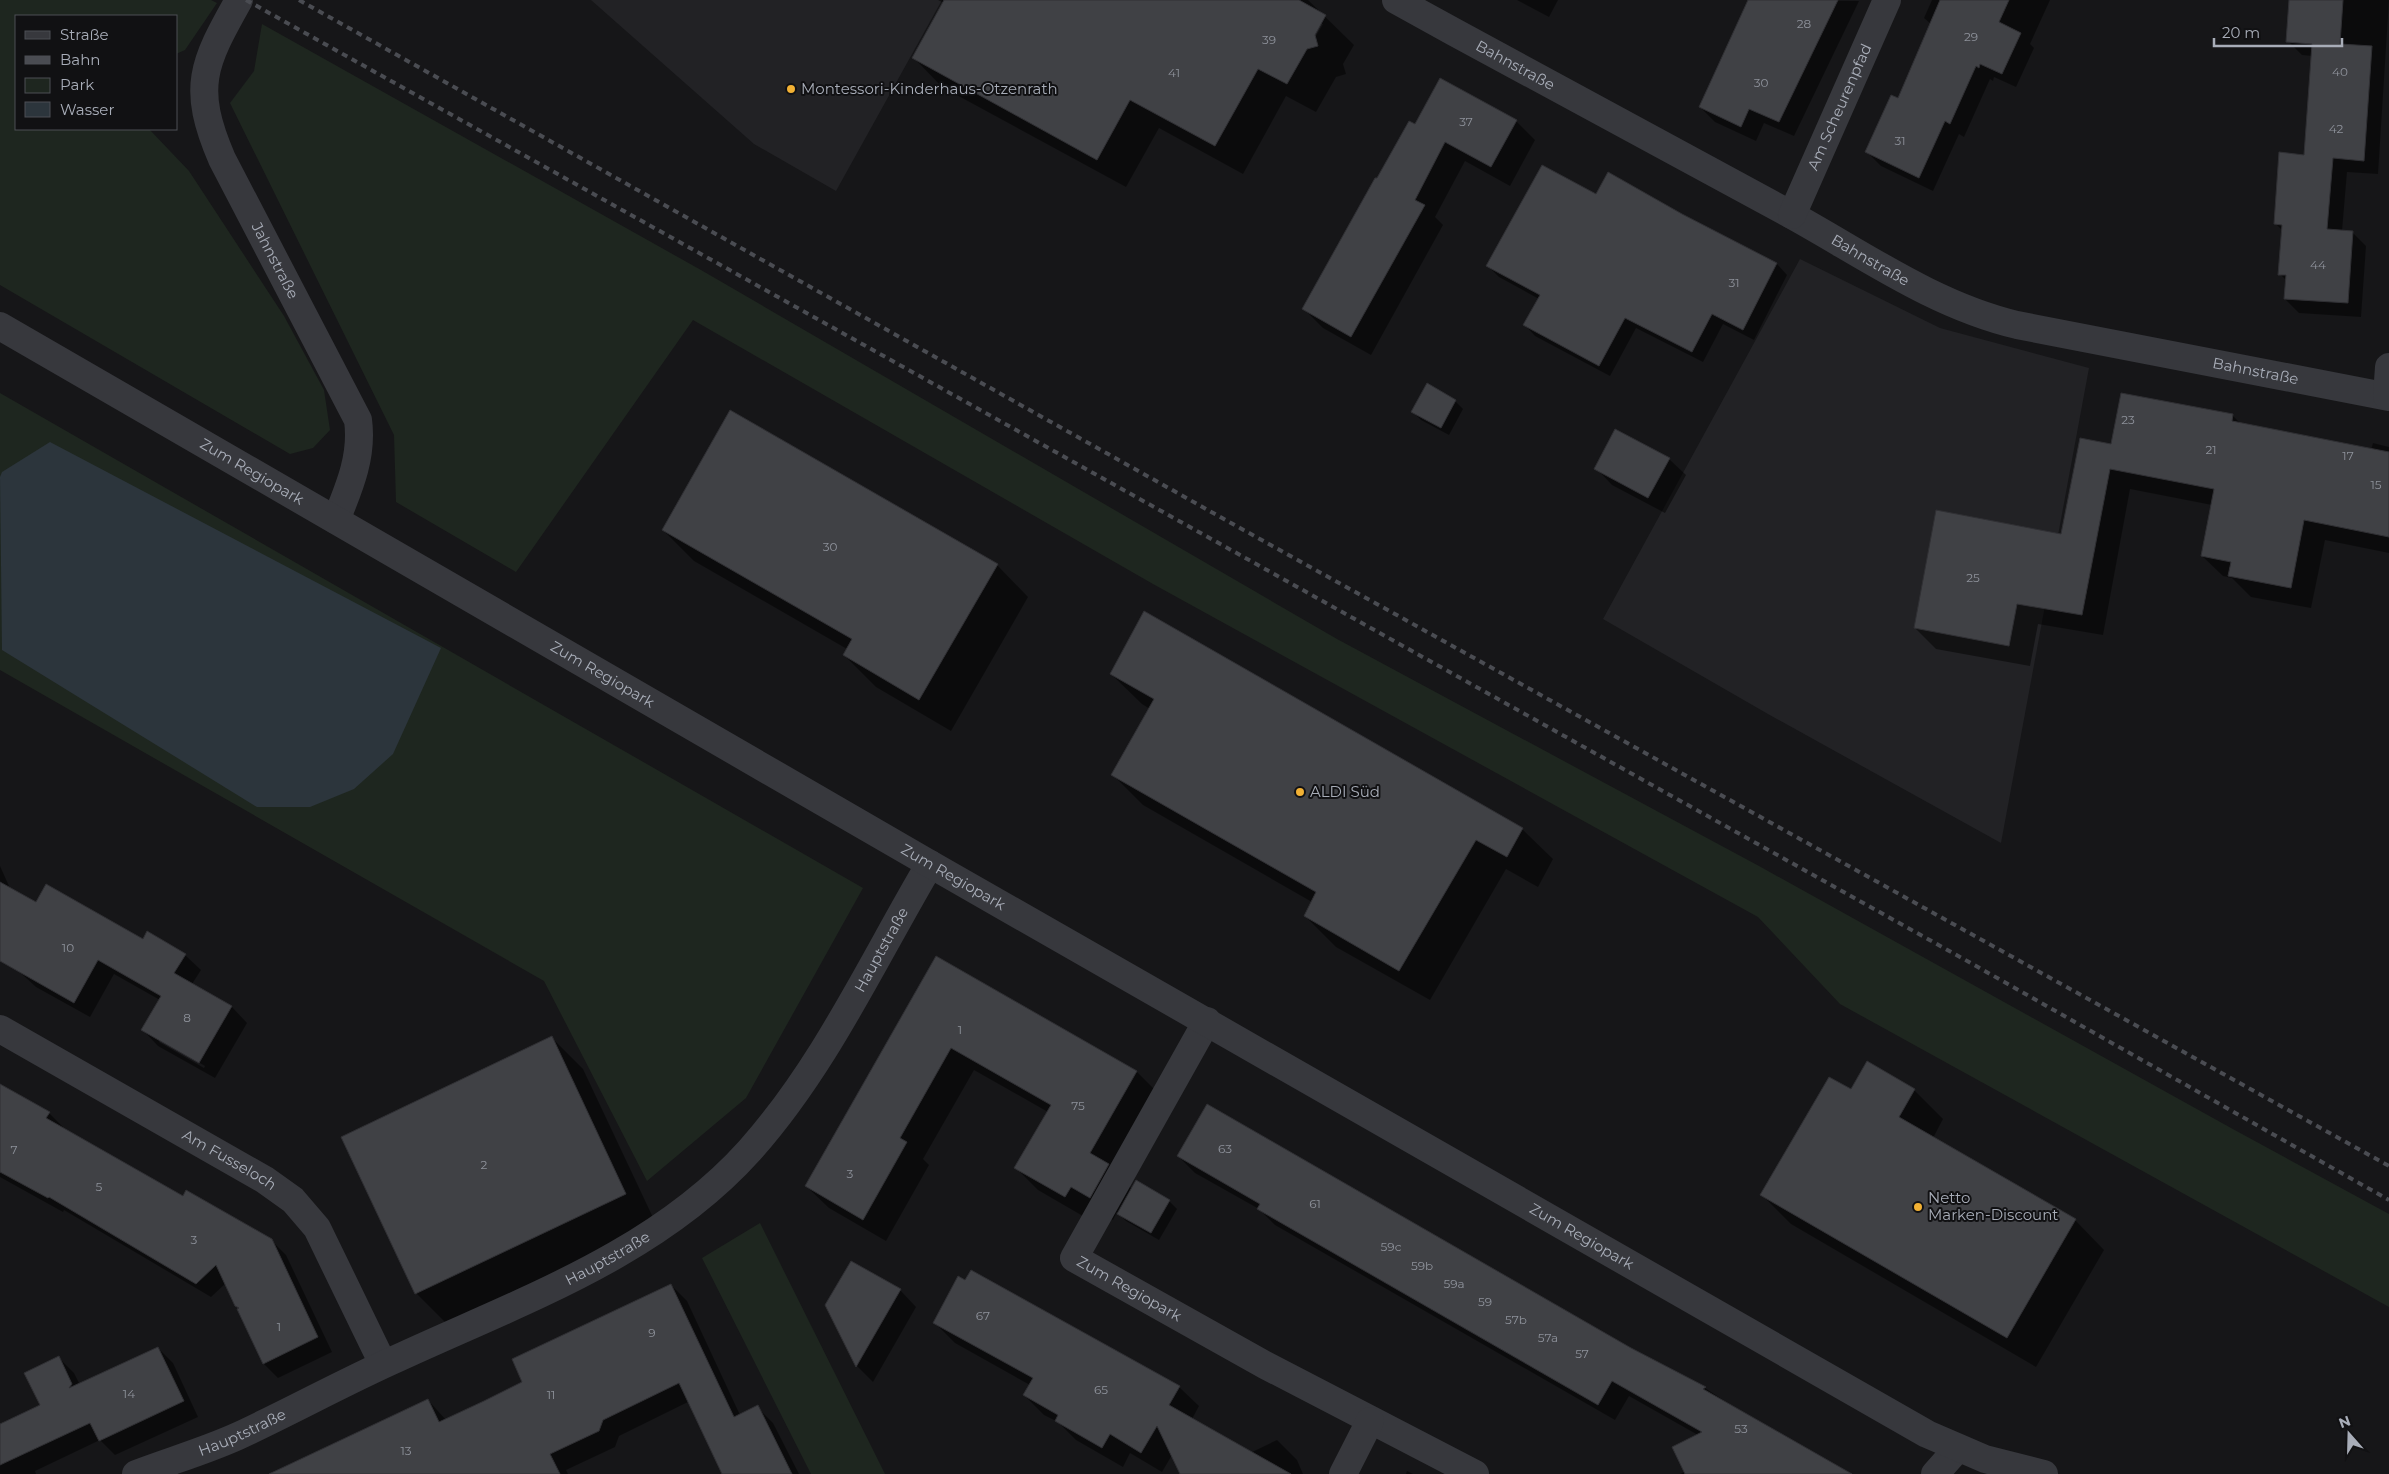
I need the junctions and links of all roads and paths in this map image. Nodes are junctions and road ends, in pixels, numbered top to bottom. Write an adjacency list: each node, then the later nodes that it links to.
1 (239, 0): 8 (street, Jahnstraße)
2 (1887, 0): 4 (street, Am Scheurenpfad)
3 (1399, 1): 4 (street, Bahnstraße)
4 (1792, 216): 7 (street, Bahnstraße)
5 (0, 326): 8 (street, Zum Regiopark)
6 (2389, 367): 7 (street)
7 (2388, 397)
8 (336, 520): 9 (street, Zum Regiopark)
9 (930, 864): 10 (street, Zum Regiopark); 12 (street, Hauptstraße)
10 (1207, 1021): 13 (street, Zum Regiopark); 14 (street, Zum Regiopark)
11 (0, 1029): 12 (street, Am Fusseloch)
12 (383, 1364): 15 (street, Hauptstraße)
13 (1370, 1421): 16 (street); 17 (street)
14 (1958, 1448): 18 (street); 19 (street, Zum Regiopark)
15 (136, 1474)
16 (1343, 1474)
17 (1475, 1474)
18 (1935, 1474)
19 (2044, 1474)

